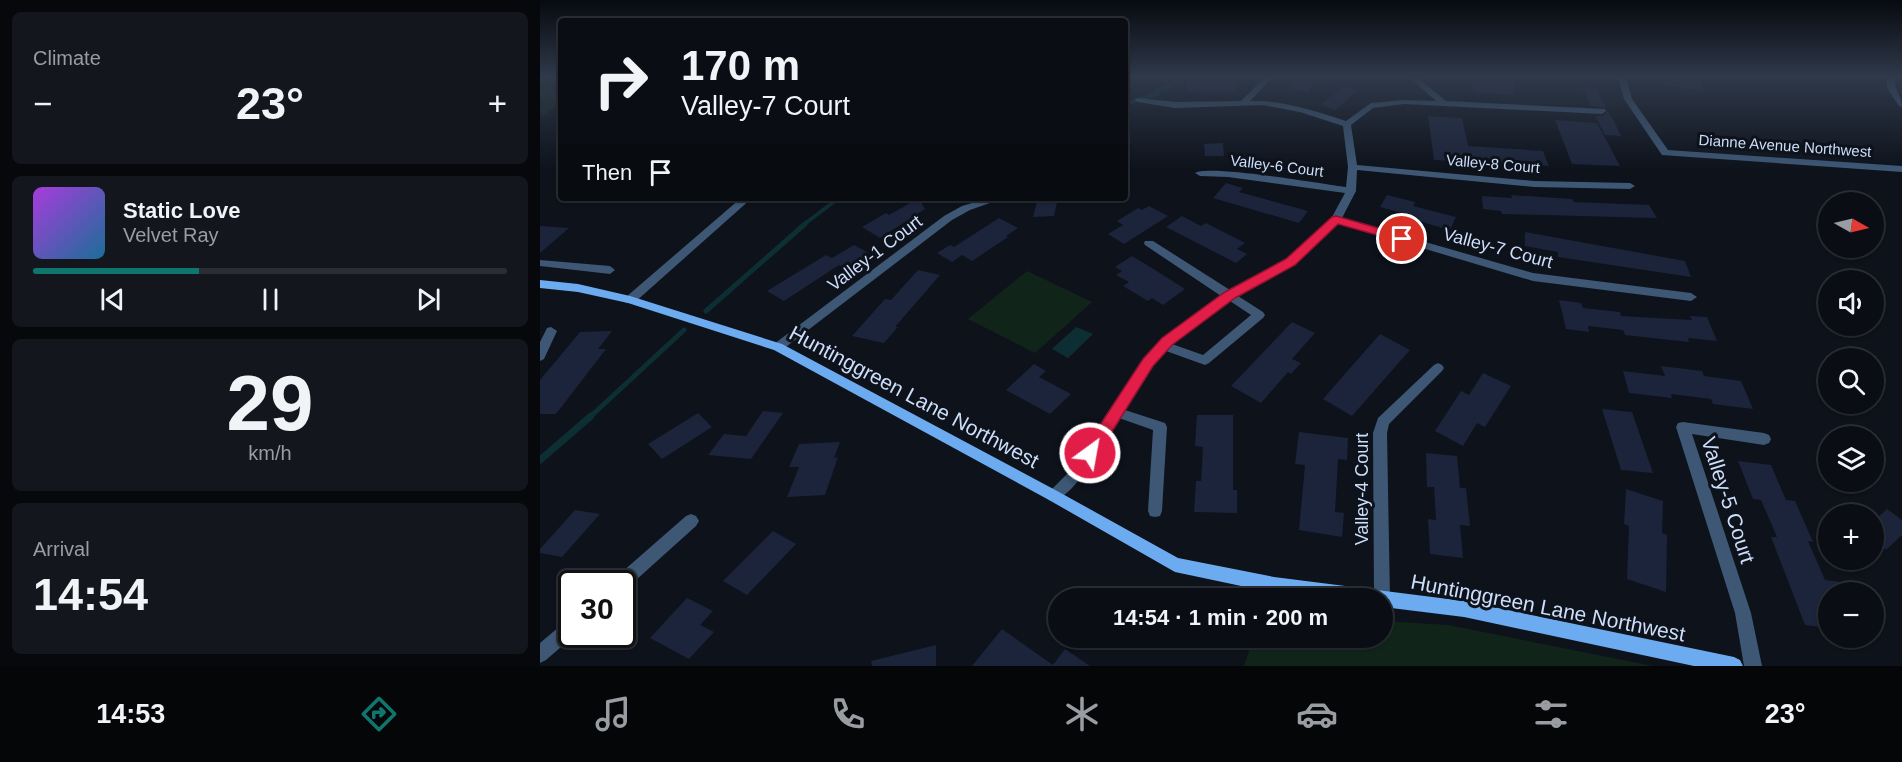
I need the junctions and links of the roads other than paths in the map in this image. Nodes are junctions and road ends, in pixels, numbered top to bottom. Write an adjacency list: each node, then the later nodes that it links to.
1 (1291, 108): 6 (street)
2 (1368, 108): 6 (street)
3 (1550, 108): 5 (street)
4 (1634, 108): 8 (street, Dianne Avenue Northwest)
5 (1602, 111)
6 (1347, 124): 7 (street)
7 (1353, 167): 10 (street, Valley-8 Court); 11 (street)
8 (1902, 169)
9 (1200, 173): 11 (street, Valley-6 Court)
10 (1630, 186)
11 (1351, 190): 14 (street)
12 (744, 201): 21 (street)
13 (989, 201): 24 (street, Valley-1 Court)
14 (1336, 219): 19 (street); 20 (street, Valley-7 Court)
15 (1149, 243): 19 (street)
16 (540, 263): 17 (street)
17 (610, 270)
18 (540, 284): 21 (street, Huntinggreen Lane Northwest)
19 (1230, 295): 23 (street); 23 (street)
20 (1691, 297)
21 (630, 300): 24 (street, Huntinggreen Lane Northwest)
22 (551, 331): 25 (street)
23 (1164, 346): 27 (street)
24 (778, 347): 29 (street, Huntinggreen Lane Northwest)
25 (540, 356)
26 (1438, 368): 34 (street, Valley-4 Court)
27 (1116, 412): 29 (street); 30 (street)
28 (1764, 439): 39 (street, Valley-5 Court)
29 (1054, 496): 33 (street, Huntinggreen Lane Northwest)
30 (1155, 512)
31 (691, 521): 32 (street)
32 (636, 570)
33 (1299, 588)
34 (1382, 588)
35 (1393, 599): 38 (street, Huntinggreen Lane Northwest)
36 (558, 639): 37 (street)
37 (540, 654)
38 (1734, 666)
39 (1753, 666)

